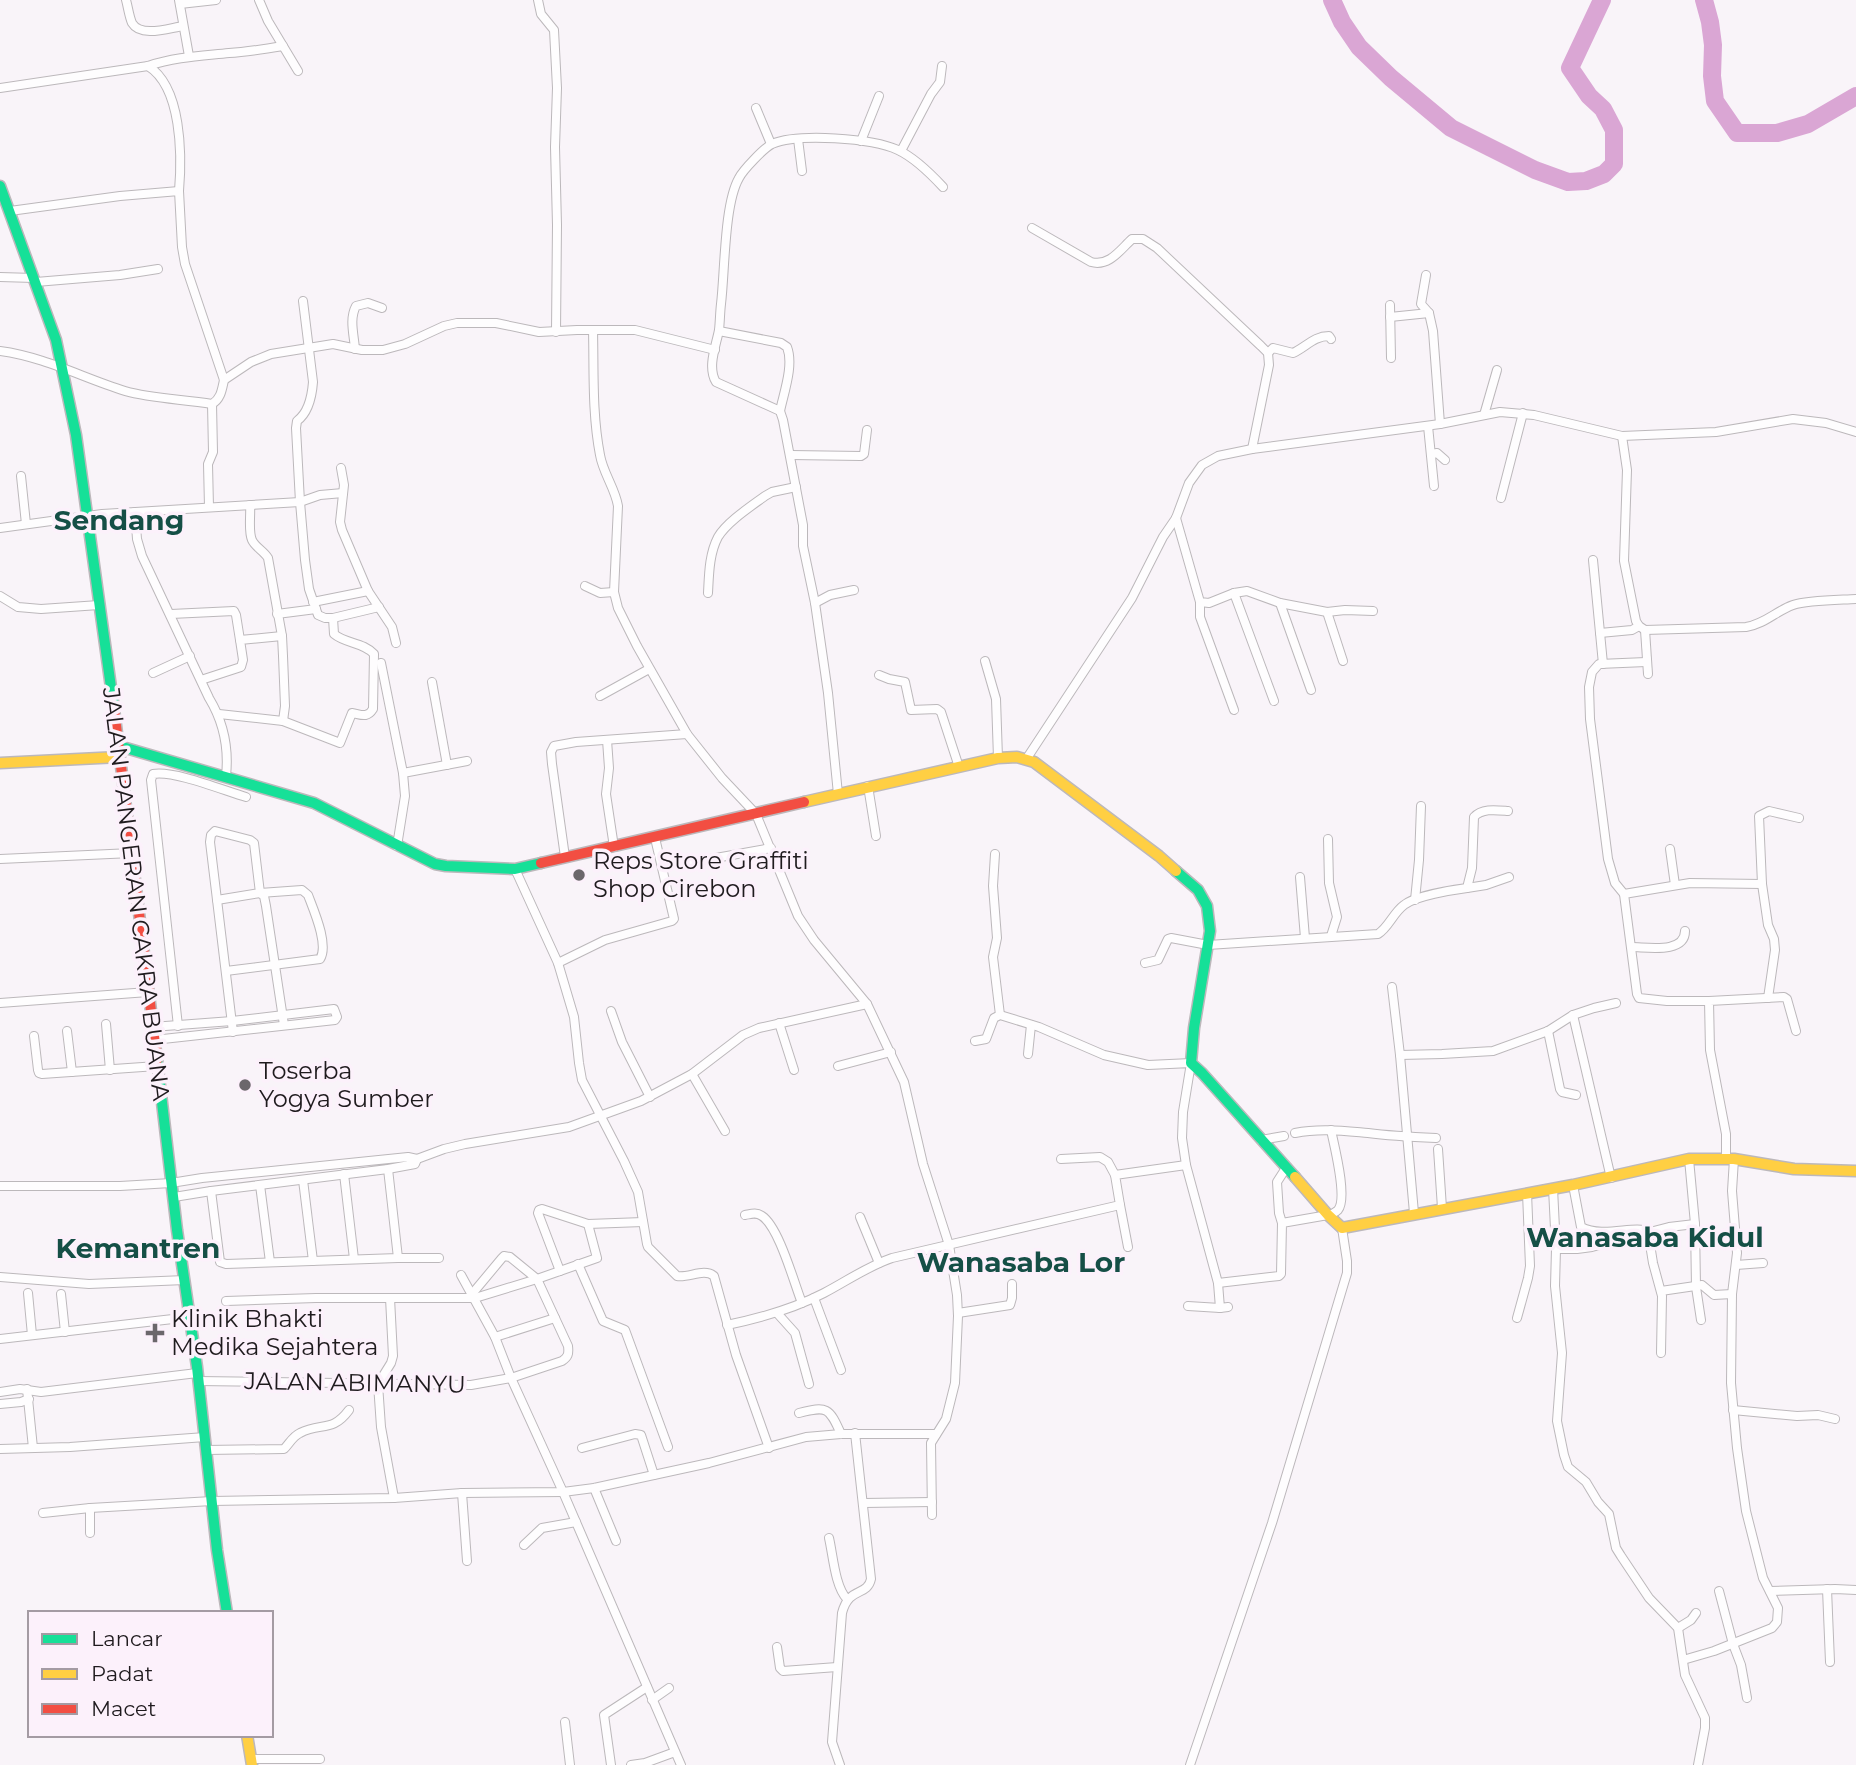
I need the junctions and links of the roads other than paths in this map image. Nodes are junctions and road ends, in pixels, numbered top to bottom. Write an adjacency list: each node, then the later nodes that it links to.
1 (126, 0): 6 (street)
2 (216, 0): 5 (street)
3 (259, 0): 7 (street)
4 (538, 0): 36 (street)
5 (179, 2): 6 (street)
6 (183, 26): 8 (street)
7 (283, 46): 8 (street); 11 (street)
8 (189, 56): 9 (street)
9 (148, 66): 12 (street); 22 (street)
10 (942, 66): 18 (street)
11 (298, 71)
12 (0, 88)
13 (879, 96): 16 (street)
14 (756, 108): 17 (street)
15 (798, 139): 16 (street); 17 (street); 19 (street)
16 (861, 141): 18 (street)
17 (771, 144): 35 (street)
18 (901, 151): 20 (street)
19 (802, 171)
20 (943, 187)
21 (1, 191): 23 (street, JALAN PANGERAN CAKRA BUANA)
22 (179, 191): 23 (street); 46 (street)
23 (6, 209): 28 (street, JALAN PANGERAN CAKRA BUANA)
24 (1032, 228): 42 (street)
25 (158, 269): 28 (street)
26 (1426, 275): 32 (street)
27 (0, 277): 28 (street)
28 (35, 280): 44 (street, JALAN PANGERAN CAKRA BUANA)
29 (303, 301): 38 (street)
30 (1390, 305): 33 (street)
31 (382, 308): 39 (street)
32 (1429, 313): 33 (street); 51 (street)
33 (1390, 317): 43 (street)
34 (593, 330): 36 (street); 40 (street); 78 (street)
35 (719, 331): 40 (street); 48 (street)
36 (555, 332): 39 (street)
37 (1331, 340): 42 (street)
38 (309, 347): 39 (street); 46 (street); 66 (street)
39 (355, 349)
40 (715, 349): 48 (street)
41 (0, 351): 44 (street)
42 (1268, 353): 56 (street)
43 (1391, 358)
44 (63, 367): 47 (street); 70 (street, JALAN PANGERAN CAKRA BUANA)
45 (1497, 370): 50 (street)
46 (225, 380): 47 (street)
47 (212, 404): 68 (street)
48 (780, 411): 58 (street)
49 (1524, 413): 50 (street); 55 (street); 65 (street)
50 (1484, 415): 51 (street)
51 (1440, 424): 52 (street)
52 (1428, 426): 56 (street); 57 (street)
53 (867, 430): 58 (street)
54 (1856, 432): 55 (street)
55 (1622, 436): 94 (street)
56 (1252, 449): 71 (street)
57 (1431, 454): 59 (street); 62 (street)
58 (791, 455): 63 (street)
59 (1445, 460)
60 (341, 468): 64 (street)
61 (21, 476): 72 (street)
62 (1434, 486)
63 (796, 487): 79 (street); 84 (street)
64 (343, 493): 66 (street); 77 (street)
65 (1502, 498)
66 (300, 502): 67 (street); 87 (street)
67 (250, 505): 68 (street); 92 (street)
68 (209, 507): 69 (street)
69 (135, 512): 70 (street); 91 (street)
70 (88, 515): 72 (street); 86 (street, JALAN PANGERAN CAKRA BUANA)
71 (1176, 518): 83 (street); 121 (street)
72 (26, 524): 73 (street)
73 (0, 528)
74 (1593, 560): 95 (street)
75 (585, 586): 78 (street)
76 (854, 590): 84 (street)
77 (368, 591): 87 (street); 88 (street)
78 (614, 592): 105 (street)
79 (708, 593)
80 (1234, 593): 83 (street); 85 (street); 113 (street)
81 (0, 596): 86 (street)
82 (1856, 600): 94 (street)
83 (1200, 602): 114 (street)
84 (815, 603): 131 (street)
85 (1280, 603): 90 (street); 111 (street)
86 (99, 606): 119 (street, JALAN PANGERAN CAKRA BUANA)
87 (314, 606): 92 (street); 93 (street)
88 (379, 607): 93 (street); 98 (street)
89 (1373, 611): 90 (street)
90 (1327, 612): 101 (street)
91 (171, 614): 97 (street); 99 (street)
92 (277, 614): 96 (street)
93 (333, 618): 116 (street)
94 (1642, 628): 95 (street); 102 (street)
95 (1600, 633): 104 (street)
96 (282, 636): 97 (street); 116 (street)
97 (240, 640): 109 (street)
98 (396, 643)
99 (190, 656): 106 (street); 109 (street)
100 (985, 661): 120 (street)
101 (1343, 661)
102 (1646, 662): 104 (street); 107 (street)
103 (381, 663): 127 (street)
104 (1603, 664): 158 (street)
105 (649, 669): 112 (street); 117 (street)
106 (153, 673)
107 (1648, 674)
108 (879, 675): 126 (street)
109 (201, 680): 115 (street)
110 (432, 682): 124 (street)
111 (1311, 690)
112 (600, 696)
113 (1274, 701)
114 (1234, 710)
115 (217, 711): 116 (street); 128 (street)
116 (283, 721)
117 (687, 734): 118 (street); 136 (street)
118 (607, 740): 143 (street); 148 (street)
119 (119, 752): 123 (street); 125 (street); 146 (street, JALAN PANGERAN CAKRA BUANA)
120 (998, 758): 121 (street); 126 (street)
121 (1027, 758): 164 (street)
122 (467, 761): 124 (street)
123 (0, 763)
124 (447, 765): 127 (street)
125 (191, 766): 128 (street); 129 (street)
126 (959, 767): 130 (street)
127 (403, 773): 142 (street)
128 (226, 776): 142 (street)
129 (188, 779): 132 (street); 184 (street)
130 (868, 786): 131 (street); 139 (street)
131 (838, 794): 136 (street)
132 (246, 797)
133 (1421, 806): 160 (street)
134 (1752, 810): 137 (street)
135 (1508, 811): 156 (street)
136 (756, 814): 140 (street); 144 (street)
137 (1759, 816): 138 (street); 154 (street)
138 (1799, 818)
139 (876, 836)
140 (655, 838): 143 (street); 166 (street)
141 (1328, 839): 162 (street)
142 (397, 846): 151 (street)
143 (614, 847): 148 (street)
144 (771, 848): 150 (street); 176 (street)
145 (1670, 849): 155 (street)
146 (132, 853): 149 (street); 171 (street, JALAN PANGERAN CAKRA BUANA)
147 (995, 854): 179 (street)
148 (565, 857): 151 (street)
149 (0, 859)
150 (688, 863)
151 (515, 869): 166 (street)
152 (1300, 877): 163 (street)
153 (1509, 877): 156 (street)
154 (1762, 884): 155 (street); 172 (street)
155 (1675, 885): 158 (street)
156 (1467, 888): 160 (street)
157 (260, 893): 159 (street); 159 (street); 168 (street); 168 (street)
158 (1624, 894): 165 (street)
159 (217, 900): 169 (street)
160 (1415, 900): 162 (street)
161 (1685, 931): 165 (street)
162 (1331, 936): 163 (street)
163 (1305, 938): 164 (street)
164 (1208, 945): 167 (street); 199 (street)
165 (1632, 947): 173 (street)
166 (558, 963): 208 (street)
167 (1145, 963)
168 (275, 964): 169 (street); 178 (street)
169 (226, 971): 181 (street)
170 (1392, 987): 198 (street)
171 (148, 992): 174 (street); 187 (street, JALAN PANGERAN CAKRA BUANA)
172 (1768, 998): 173 (street); 191 (street)
173 (1709, 1001): 220 (street)
174 (0, 1003)
175 (1616, 1003): 180 (street)
176 (867, 1004): 182 (street); 196 (street)
177 (611, 1011): 207 (street)
178 (283, 1015): 181 (street); 186 (street); 186 (street)
179 (1000, 1015): 185 (street); 195 (street)
180 (1573, 1015): 190 (street); 227 (street)
181 (232, 1021): 184 (street); 189 (street)
182 (779, 1023): 203 (street); 205 (street)
183 (106, 1024): 202 (street)
184 (177, 1024): 187 (street); 193 (street)
185 (1031, 1024): 197 (street); 199 (street)
186 (284, 1025): 189 (street)
187 (152, 1027): 194 (street, JALAN PANGERAN CAKRA BUANA)
188 (67, 1031): 204 (street)
189 (233, 1031): 193 (street)
190 (1548, 1031): 198 (street); 206 (street)
191 (1796, 1031)
192 (34, 1037): 204 (street)
193 (179, 1037): 194 (street)
194 (154, 1040): 200 (street, JALAN PANGERAN CAKRA BUANA)
195 (975, 1041)
196 (891, 1052): 201 (street); 249 (street)
197 (1028, 1055)
198 (1400, 1055): 212 (street)
199 (1191, 1063): 215 (street); 221 (street)
200 (158, 1066): 202 (street); 229 (street, JALAN PANGERAN CAKRA BUANA)
201 (838, 1066)
202 (110, 1070): 204 (street)
203 (794, 1070)
204 (72, 1072)
205 (692, 1074): 207 (street); 209 (street)
206 (1576, 1095)
207 (650, 1097): 208 (street)
208 (600, 1116): 217 (street); 243 (street)
209 (725, 1130)
210 (1331, 1130): 211 (street); 212 (street); 241 (street)
211 (1296, 1133)
212 (1407, 1134): 214 (street); 239 (street)
213 (1284, 1136): 215 (street)
214 (1436, 1138)
215 (1261, 1140): 222 (street)
216 (1438, 1149): 238 (street)
217 (417, 1159): 223 (street); 229 (street)
218 (1061, 1159): 226 (street)
219 (1689, 1159): 220 (street); 227 (street); 246 (street)
220 (1730, 1159): 224 (street); 260 (street)
221 (1186, 1165): 226 (street); 266 (street)
222 (1286, 1167): 241 (street); 244 (street)
223 (388, 1169): 225 (street); 252 (street)
224 (1856, 1171)
225 (344, 1174): 228 (street); 254 (street)
226 (1115, 1175): 237 (street)
227 (1611, 1178): 231 (street)
228 (303, 1180): 230 (street); 255 (street)
229 (171, 1183): 232 (street); 236 (street, JALAN PANGERAN CAKRA BUANA)
230 (260, 1185): 234 (street); 256 (street)
231 (1573, 1185): 233 (street); 248 (street)
232 (0, 1186)
233 (1553, 1188): 235 (street); 251 (street)
234 (211, 1191): 236 (street); 256 (street)
235 (1527, 1193): 238 (street); 283 (street)
236 (173, 1198): 265 (street, JALAN PANGERAN CAKRA BUANA)
237 (1120, 1205): 249 (street); 250 (street)
238 (1443, 1208): 239 (street)
239 (1414, 1213): 247 (street)
240 (745, 1215): 277 (street)
241 (1328, 1215): 244 (street); 247 (street)
242 (860, 1217): 257 (street)
243 (643, 1222): 245 (street); 285 (street)
244 (1283, 1223): 266 (street)
245 (588, 1224): 259 (street); 261 (street)
246 (1695, 1224): 248 (street); 268 (street)
247 (1342, 1228): 360 (street)
248 (1648, 1232): 251 (street); 269 (street)
249 (949, 1245): 257 (street); 280 (street)
250 (1128, 1248)
251 (1556, 1249): 339 (street)
252 (398, 1258): 253 (street); 254 (street)
253 (439, 1258)
254 (354, 1259): 255 (street)
255 (313, 1261): 256 (street)
256 (270, 1262)
257 (879, 1263): 275 (street)
258 (1763, 1263): 260 (street)
259 (578, 1264): 261 (street); 309 (street)
260 (1736, 1265): 272 (street)
261 (560, 1270): 264 (street)
262 (461, 1275): 273 (street)
263 (0, 1278): 265 (street)
264 (537, 1279): 273 (street); 273 (street); 282 (street)
265 (185, 1280): 281 (street, JALAN PANGERAN CAKRA BUANA)
266 (1217, 1283): 278 (street)
267 (1012, 1284): 280 (street)
268 (1696, 1287): 269 (street); 272 (street); 284 (street)
269 (1661, 1291): 290 (street)
270 (28, 1293): 287 (street)
271 (61, 1294): 286 (street)
272 (1732, 1294): 302 (street)
273 (473, 1296): 274 (street); 288 (street)
274 (390, 1298): 276 (street); 294 (street)
275 (814, 1298): 277 (street); 291 (street)
276 (226, 1301)
277 (802, 1303): 279 (street)
278 (1188, 1306)
279 (777, 1313): 285 (street); 295 (street)
280 (958, 1313): 307 (street)
281 (190, 1317): 286 (street); 292 (street, JALAN PANGERAN CAKRA BUANA)
282 (555, 1318): 288 (street); 293 (street, JALAN ABIMANYU)
283 (1517, 1318)
284 (1701, 1320)
285 (727, 1325): 312 (street)
286 (65, 1332): 287 (street)
287 (32, 1335): 289 (street)
288 (495, 1337): 293 (street)
289 (0, 1339)
290 (1661, 1353)
291 (841, 1370)
292 (198, 1377): 294 (street, JALAN ABIMANYU); 298 (street, JALAN ABIMANYU); 308 (street, JALAN PANGERAN CAKRA BUANA)
293 (511, 1378): 294 (street, JALAN ABIMANYU); 317 (street)
294 (378, 1384): 319 (street)
295 (809, 1384)
296 (27, 1389): 297 (street); 298 (street); 299 (street)
297 (0, 1392)
298 (41, 1392): 299 (street)
299 (28, 1400): 300 (street); 310 (street)
300 (0, 1404)
301 (349, 1410): 314 (street)
302 (1733, 1410): 304 (street); 335 (street)
303 (799, 1413): 306 (street)
304 (1835, 1419)
305 (855, 1433): 306 (street); 307 (street); 322 (street)
306 (841, 1434): 312 (street)
307 (936, 1434): 321 (street)
308 (205, 1437): 310 (street); 314 (street, JALAN PANGERAN CAKRA BUANA)
309 (668, 1447)
310 (33, 1448): 313 (street)
311 (582, 1448): 315 (street)
312 (769, 1448): 315 (street)
313 (0, 1449)
314 (206, 1450): 320 (street, JALAN PANGERAN CAKRA BUANA)
315 (654, 1475): 316 (street)
316 (594, 1488): 317 (street); 329 (street)
317 (563, 1492): 318 (street); 326 (street)
318 (462, 1493): 319 (street); 331 (street)
319 (394, 1498): 320 (street)
320 (212, 1501): 323 (street); 337 (street, JALAN PANGERAN CAKRA BUANA)
321 (932, 1502): 322 (street); 325 (street)
322 (864, 1503): 336 (street)
323 (90, 1508): 324 (street); 327 (street)
324 (43, 1513)
325 (932, 1515)
326 (576, 1522): 330 (street); 345 (street)
327 (90, 1533)
328 (829, 1538): 336 (street)
329 (616, 1541)
330 (524, 1545)
331 (467, 1561)
332 (1827, 1589): 333 (street); 335 (street); 343 (street)
333 (1856, 1590)
334 (1719, 1591): 340 (street)
335 (1770, 1591): 340 (street)
336 (847, 1599): 344 (street)
337 (227, 1611)
338 (1696, 1613): 339 (street)
339 (1678, 1628): 342 (street)
340 (1733, 1644): 342 (street); 347 (street)
341 (777, 1647): 344 (street)
342 (1683, 1660): 361 (street)
343 (1830, 1662)
344 (837, 1667): 359 (street)
345 (647, 1687): 348 (street); 356 (street)
346 (669, 1688): 348 (street)
347 (1747, 1698)
348 (652, 1700): 351 (street)
349 (565, 1722): 355 (street)
350 (247, 1737): 353 (street)
351 (675, 1752): 354 (street); 358 (street)
352 (320, 1759): 353 (street)
353 (252, 1762)
354 (659, 1762): 357 (street)
355 (570, 1765)
356 (611, 1765)
357 (631, 1765)
358 (681, 1765)
359 (840, 1765)
360 (1190, 1765)
361 (1698, 1765)

